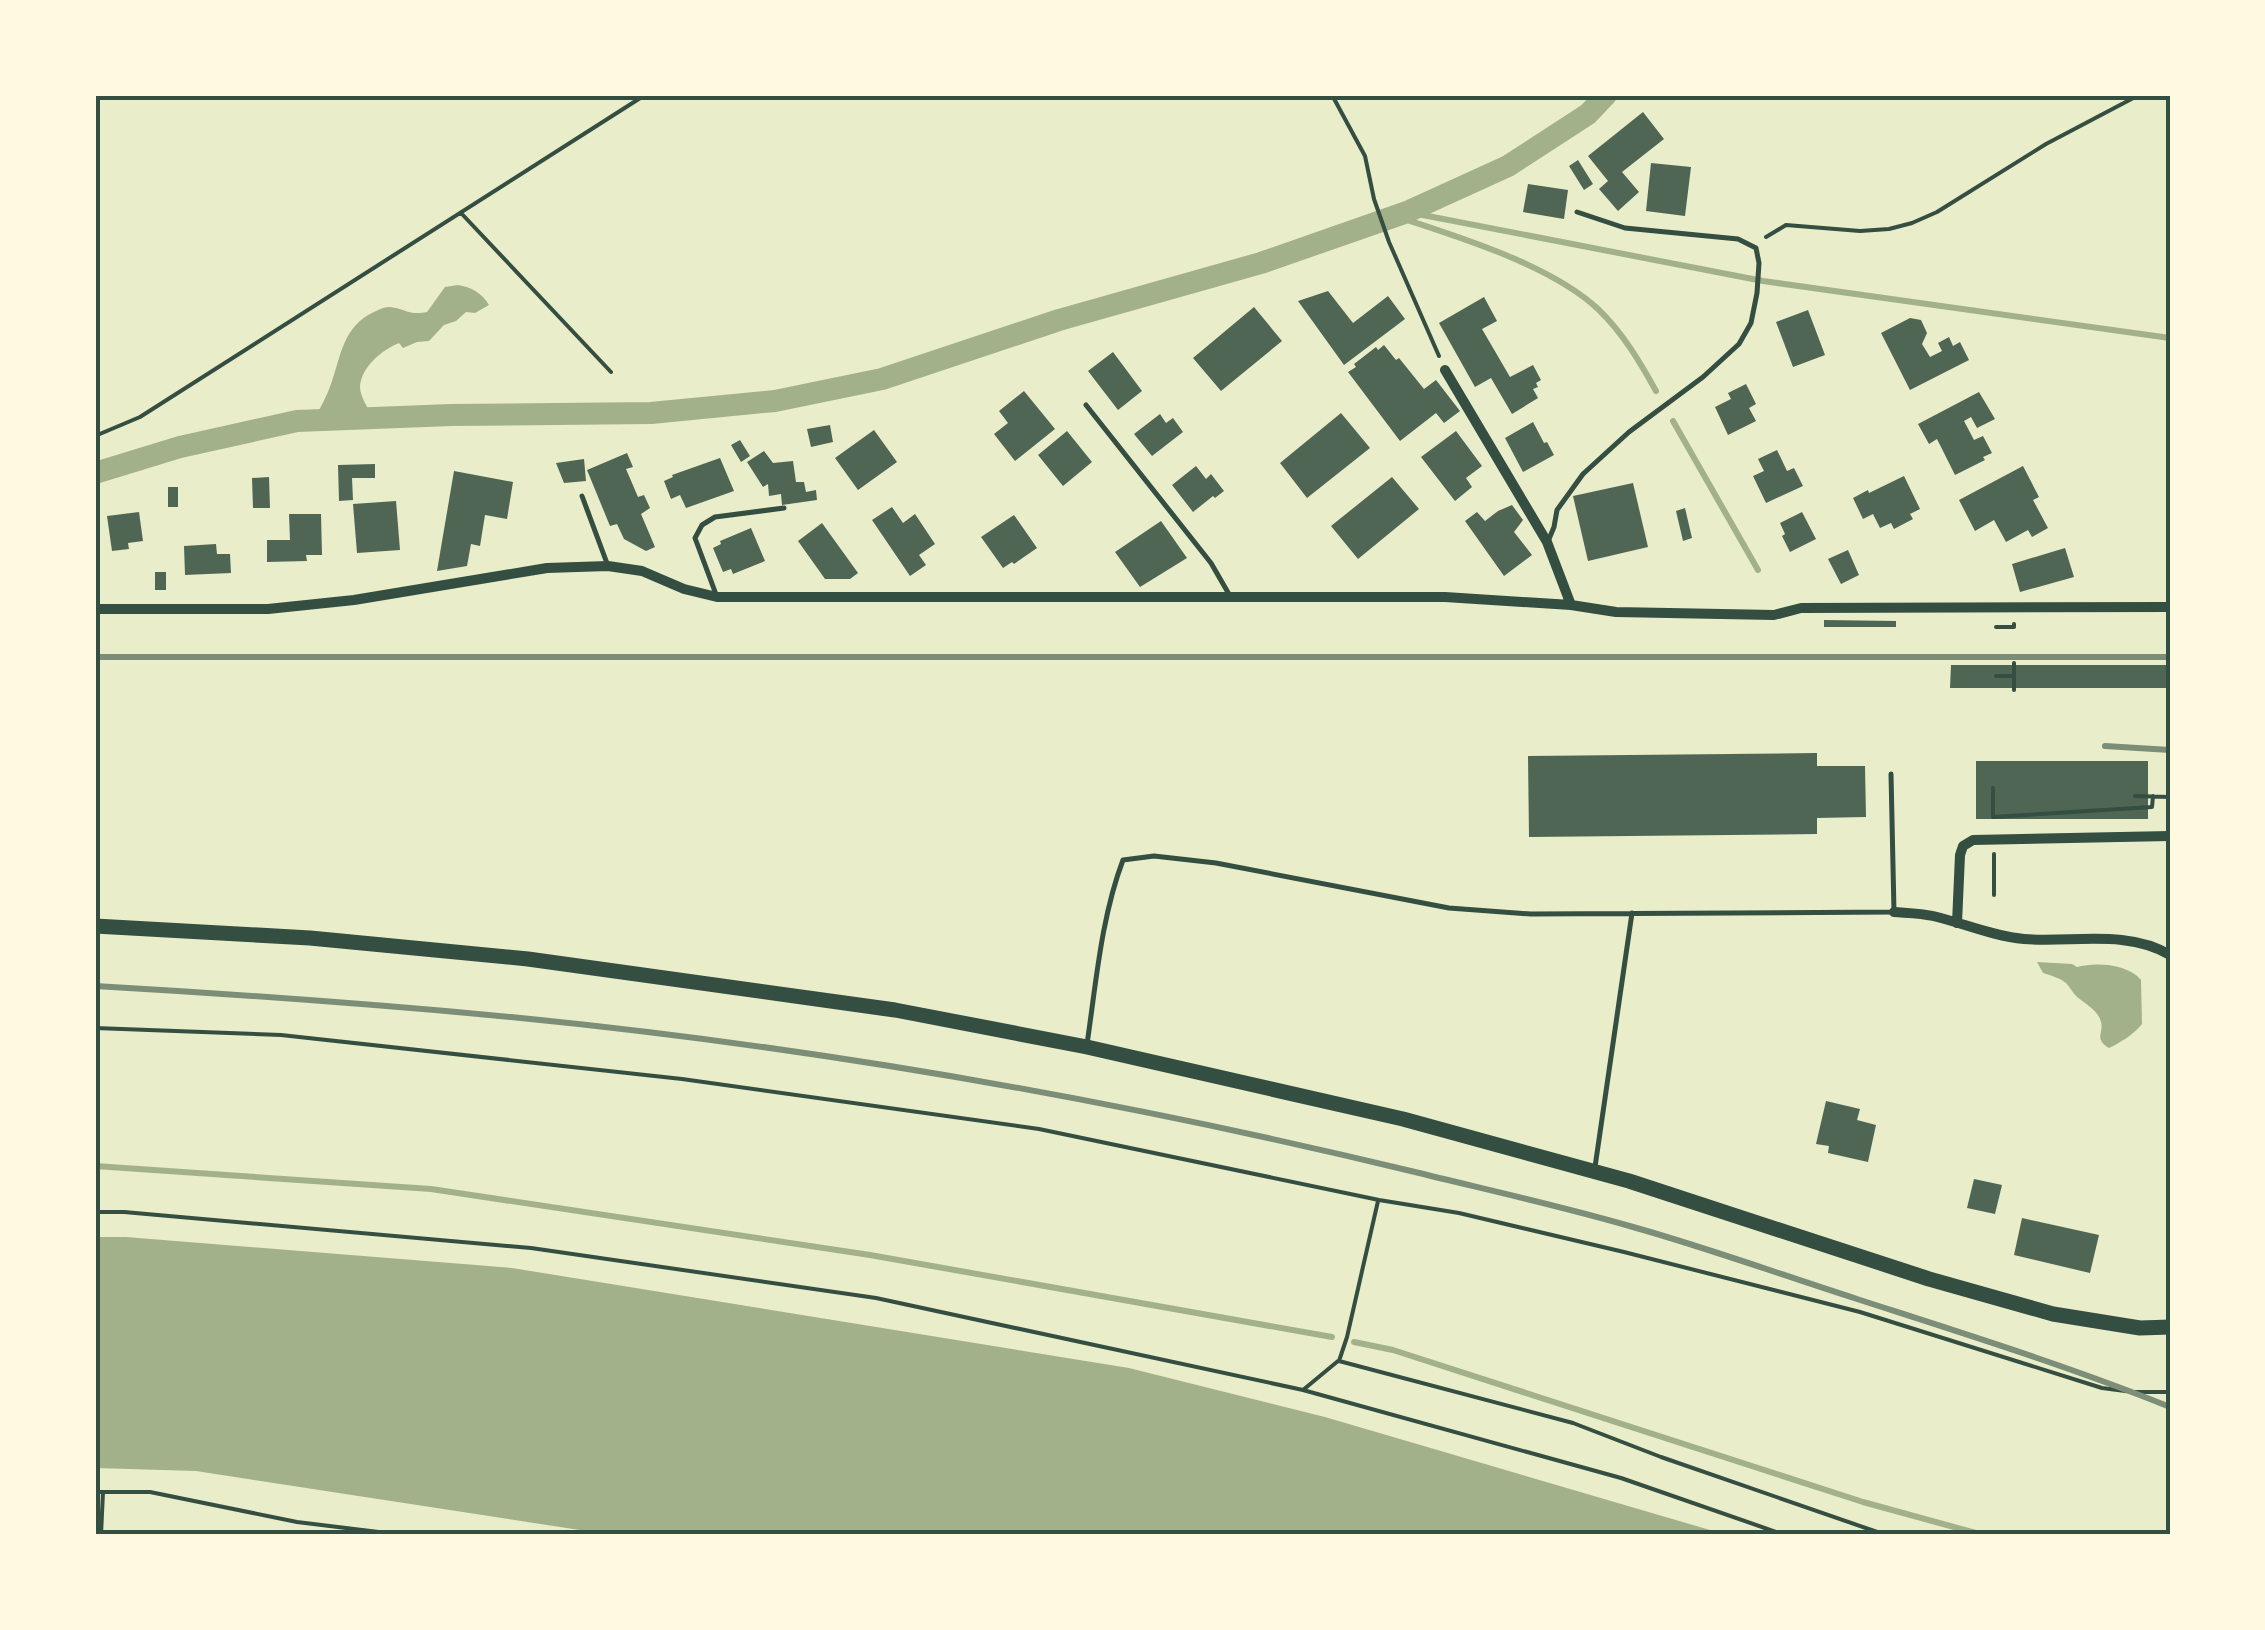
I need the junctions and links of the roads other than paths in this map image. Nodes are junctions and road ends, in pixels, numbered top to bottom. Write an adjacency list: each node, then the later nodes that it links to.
1 (1577, 212): 6 (lane)
2 (1445, 370): 6 (street)
3 (1086, 405): 8 (lane)
4 (582, 496): 7 (lane)
5 (784, 508): 9 (lane)
6 (1547, 542): 10 (street)
7 (608, 566): 9 (street); 12 (street)
8 (1230, 596): 9 (street); 10 (street)
9 (717, 598)
10 (1571, 604): 11 (street)
11 (2170, 607)
12 (95, 610)
13 (1891, 774): 15 (lane)
14 (2170, 836): 17 (street)
15 (1894, 912): 16 (lane); 17 (street)
16 (1632, 913): 20 (lane); 21 (lane)
17 (1958, 923): 19 (street)
18 (95, 926): 20 (main road)
19 (2170, 955)
20 (1087, 1047): 21 (main road)
21 (1594, 1172): 22 (main road)
22 (2168, 1330)

